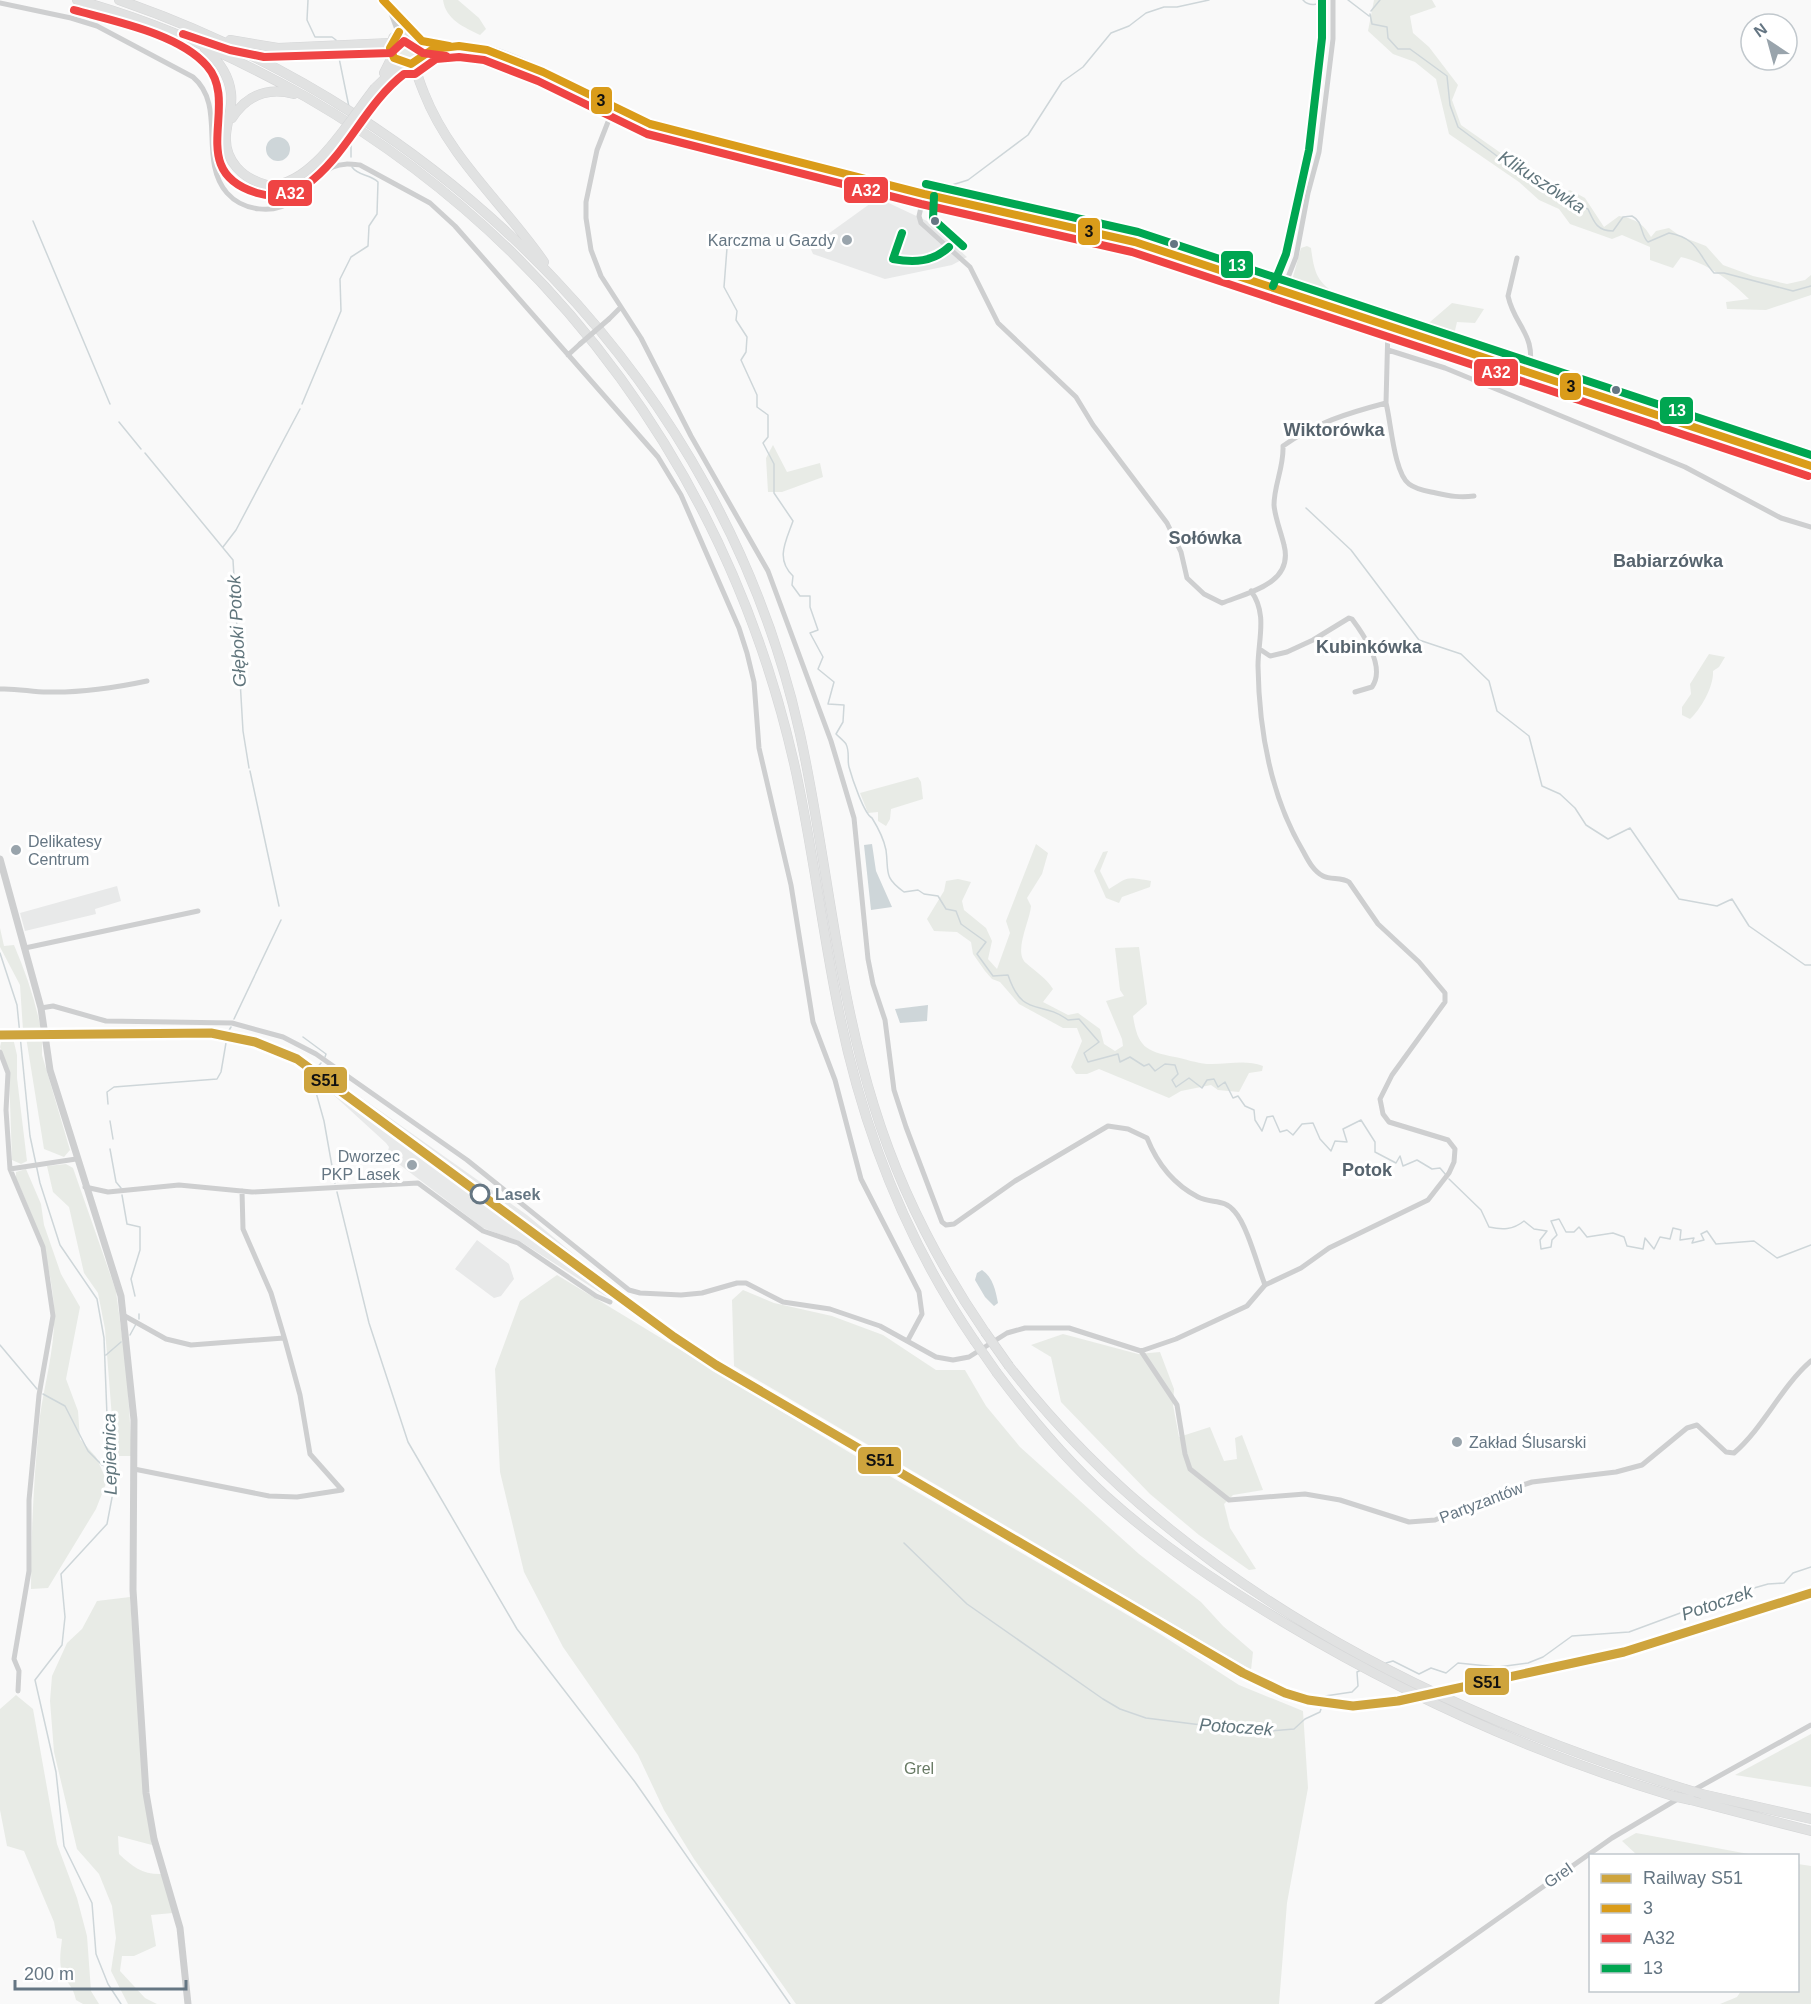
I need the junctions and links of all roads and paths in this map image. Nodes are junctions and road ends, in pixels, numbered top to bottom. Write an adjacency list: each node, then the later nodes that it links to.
1 (77, 0): 10 (main road)
2 (119, 0): 6 (main road)
3 (1333, 0): 24 (street)
4 (0, 3): 28 (street)
5 (386, 3): 7 (street); 8 (street)
6 (202, 31): 11 (main road); 23 (main road)
7 (412, 32): 8 (main road); 9 (main road)
8 (399, 33): 11 (main road)
9 (422, 41): 12 (main road); 13 (main road)
10 (198, 42): 18 (main road); 20 (main road)
11 (390, 43): 14 (main road)
12 (448, 46): 13 (main road); 19 (main road)
13 (422, 53): 15 (main road)
14 (392, 57): 16 (main road); 17 (main road)
15 (416, 62): 16 (main road); 23 (main road)
16 (401, 63): 17 (main road)
17 (384, 76): 20 (main road, bridge)
18 (304, 96): 20 (main road); 59 (main road, bridge)
19 (613, 109): 21 (main road); 25 (street)
20 (228, 126)
21 (924, 194): 24 (main road); 34 (street)
22 (1517, 258): 29 (street)
23 (560, 283): 58 (main road, bridge)
24 (1282, 290): 26 (main road)
25 (621, 307): 28 (street, bridge); 48 (street)
26 (1389, 326): 27 (street); 29 (main road)
27 (1388, 350): 30 (street); 33 (street)
28 (568, 355): 52 (street)
29 (1529, 373): 31 (main road)
30 (1386, 403): 32 (street); 34 (street)
31 (1811, 466)
32 (1474, 496)
33 (1811, 527)
34 (1251, 591): 35 (street)
35 (1261, 649): 38 (street); 48 (street)
36 (147, 681): 37 (street)
37 (0, 689)
38 (1355, 693)
39 (0, 859): 41 (street)
40 (198, 911): 41 (street)
41 (25, 948): 42 (street)
42 (41, 1008): 44 (street); 52 (street)
43 (0, 1052): 45 (street)
44 (76, 1159): 45 (street); 46 (street)
45 (10, 1169): 56 (street)
46 (85, 1187): 47 (street); 50 (street)
47 (243, 1191): 49 (street); 51 (street)
48 (1265, 1285): 53 (street)
49 (610, 1302)
50 (123, 1315): 51 (street); 55 (street)
51 (285, 1338): 55 (street)
52 (908, 1340): 53 (street)
53 (1141, 1351): 54 (street, Partyzantów)
54 (1811, 1360)
55 (134, 1469): 62 (street)
56 (18, 1691)
57 (1811, 1725): 60 (street, Grel)
58 (1811, 1819)
59 (1811, 1830)
60 (1589, 1854)
61 (1589, 1854): 63 (street, Grel)
62 (188, 2004)
63 (1377, 2004)

